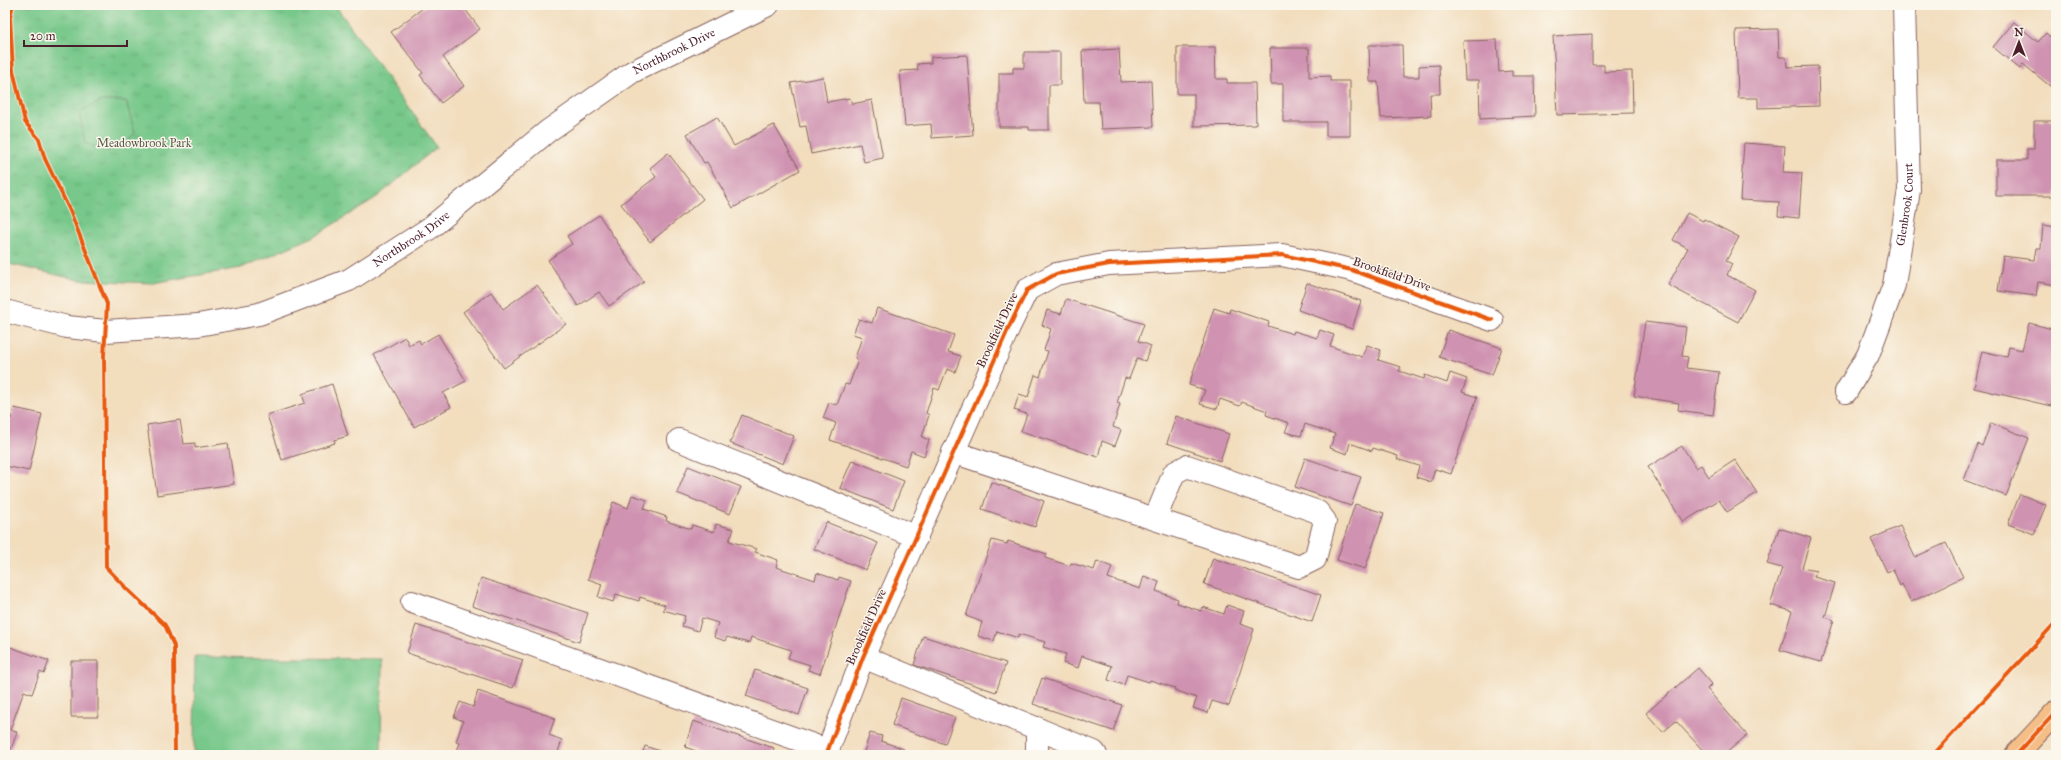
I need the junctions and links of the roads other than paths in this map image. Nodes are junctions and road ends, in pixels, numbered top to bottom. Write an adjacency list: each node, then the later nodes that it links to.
1 (768, 5): 3 (street, Northbrook Drive)
2 (1904, 5): 5 (street, Glenbrook Court)
3 (5, 311)
4 (1492, 320): 7 (street, Brookfield Drive)
5 (1846, 392)
6 (679, 440): 9 (street)
7 (953, 452): 8 (street); 9 (street, Brookfield Drive)
8 (1155, 519): 8 (street)
9 (917, 537): 11 (street, Brookfield Drive)
10 (412, 602): 14 (street)
11 (863, 657): 13 (street); 14 (street, Brookfield Drive)
12 (2056, 712): 17 (main road)
13 (1037, 728): 15 (street); 16 (street)
14 (827, 753)
15 (1037, 755)
16 (1096, 755)
17 (2016, 755)

